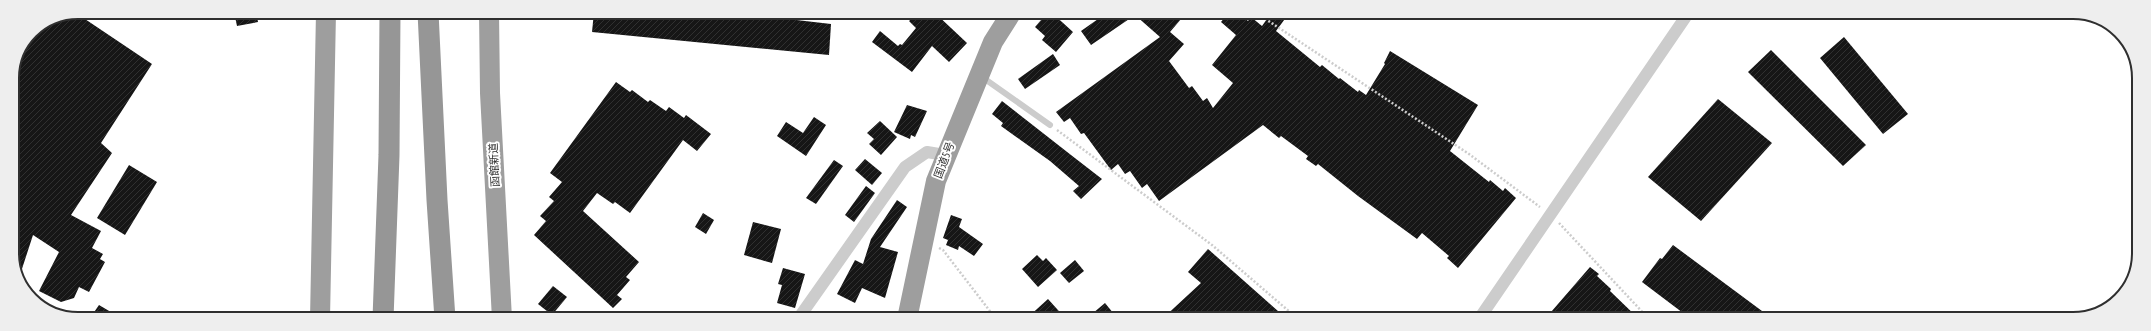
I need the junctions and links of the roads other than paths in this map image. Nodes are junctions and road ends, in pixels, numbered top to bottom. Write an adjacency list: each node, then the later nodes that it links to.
1 (326, 19): 10 (highway)
2 (390, 19): 11 (highway)
3 (428, 19): 12 (highway)
4 (489, 19): 13 (highway, 函館新道)
5 (1008, 19): 7 (highway, 国道5号)
6 (1684, 19): 16 (street)
7 (979, 75): 8 (lane); 9 (highway, 国道5号)
8 (1050, 125)
9 (945, 155): 14 (street); 15 (highway, 国道5号)
10 (320, 312)
11 (383, 312)
12 (445, 312)
13 (502, 312)
14 (803, 312)
15 (908, 312)
16 (1484, 312)

